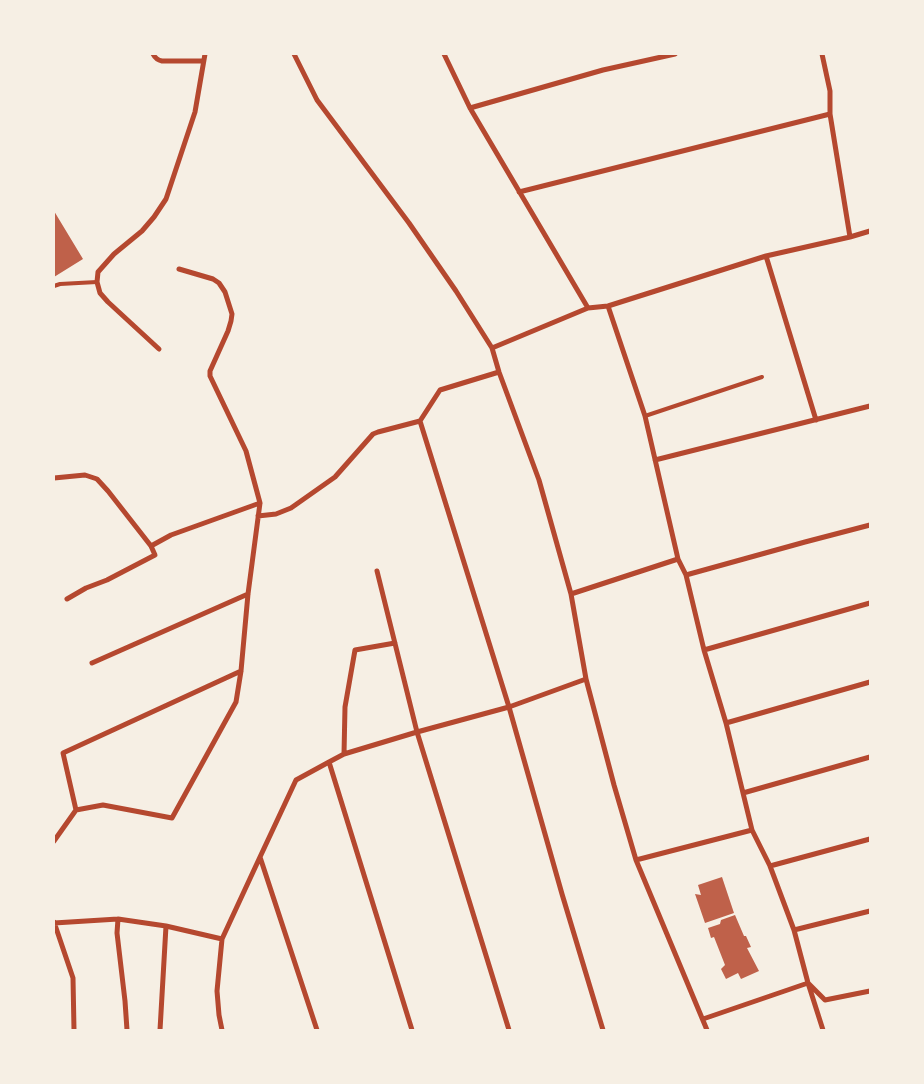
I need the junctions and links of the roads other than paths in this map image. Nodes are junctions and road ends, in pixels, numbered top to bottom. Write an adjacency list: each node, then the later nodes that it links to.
1 (153, 54): 7 (street)
2 (205, 54): 7 (street)
3 (294, 54): 19 (street)
4 (444, 54): 8 (street)
5 (675, 54): 8 (street)
6 (822, 54): 9 (street)
7 (204, 61): 15 (street)
8 (470, 108): 10 (street)
9 (830, 114): 10 (street); 12 (street)
10 (520, 192): 18 (street)
11 (870, 231): 12 (street)
12 (850, 237): 13 (street)
13 (766, 256): 17 (street); 25 (street)
14 (179, 269): 29 (street)
15 (98, 282): 16 (lane); 20 (street)
16 (54, 286)
17 (608, 306): 18 (street); 24 (street)
18 (588, 308): 19 (street)
19 (492, 348): 21 (street)
20 (158, 349)
21 (499, 372): 26 (street); 37 (street)
22 (762, 377): 24 (lane)
23 (870, 406): 25 (street)
24 (645, 416): 27 (street)
25 (816, 420): 27 (street)
26 (420, 421): 30 (street); 46 (street)
27 (655, 460): 33 (street)
28 (54, 478): 32 (street)
29 (260, 503): 30 (street); 32 (street)
30 (258, 516): 36 (street)
31 (870, 526): 35 (street)
32 (151, 546): 38 (street)
33 (678, 559): 35 (street); 37 (street)
34 (377, 571): 40 (street)
35 (686, 575): 41 (street)
36 (248, 594): 42 (street); 43 (street)
37 (571, 594): 44 (street)
38 (67, 599)
39 (870, 603): 41 (street)
40 (395, 643): 48 (street); 49 (street)
41 (704, 650): 47 (street)
42 (92, 663)
43 (241, 671): 53 (street); 53 (street)
44 (586, 679): 46 (street); 58 (street)
45 (870, 682): 47 (street)
46 (509, 706): 48 (street); 76 (street)
47 (726, 724): 52 (street)
48 (417, 732): 49 (street); 75 (street)
49 (344, 754): 51 (street)
50 (870, 757): 52 (street)
51 (329, 762): 57 (street); 74 (street)
52 (743, 793): 54 (street)
53 (76, 810): 56 (street)
54 (752, 830): 58 (street); 59 (street)
55 (870, 839): 59 (street)
56 (54, 841)
57 (260, 857): 65 (street); 73 (street)
58 (636, 860): 68 (street)
59 (770, 866): 64 (street)
60 (870, 910): 64 (street)
61 (118, 919): 62 (street); 63 (street); 70 (street)
62 (54, 923): 69 (street)
63 (166, 926): 65 (street); 71 (street)
64 (794, 930): 66 (street)
65 (222, 939): 72 (street)
66 (808, 983): 67 (street); 68 (street); 78 (street)
67 (870, 990)
68 (703, 1019): 77 (street)
69 (74, 1030)
70 (127, 1030)
71 (160, 1030)
72 (222, 1030)
73 (317, 1030)
74 (412, 1030)
75 (508, 1030)
76 (603, 1030)
77 (707, 1030)
78 (823, 1030)

